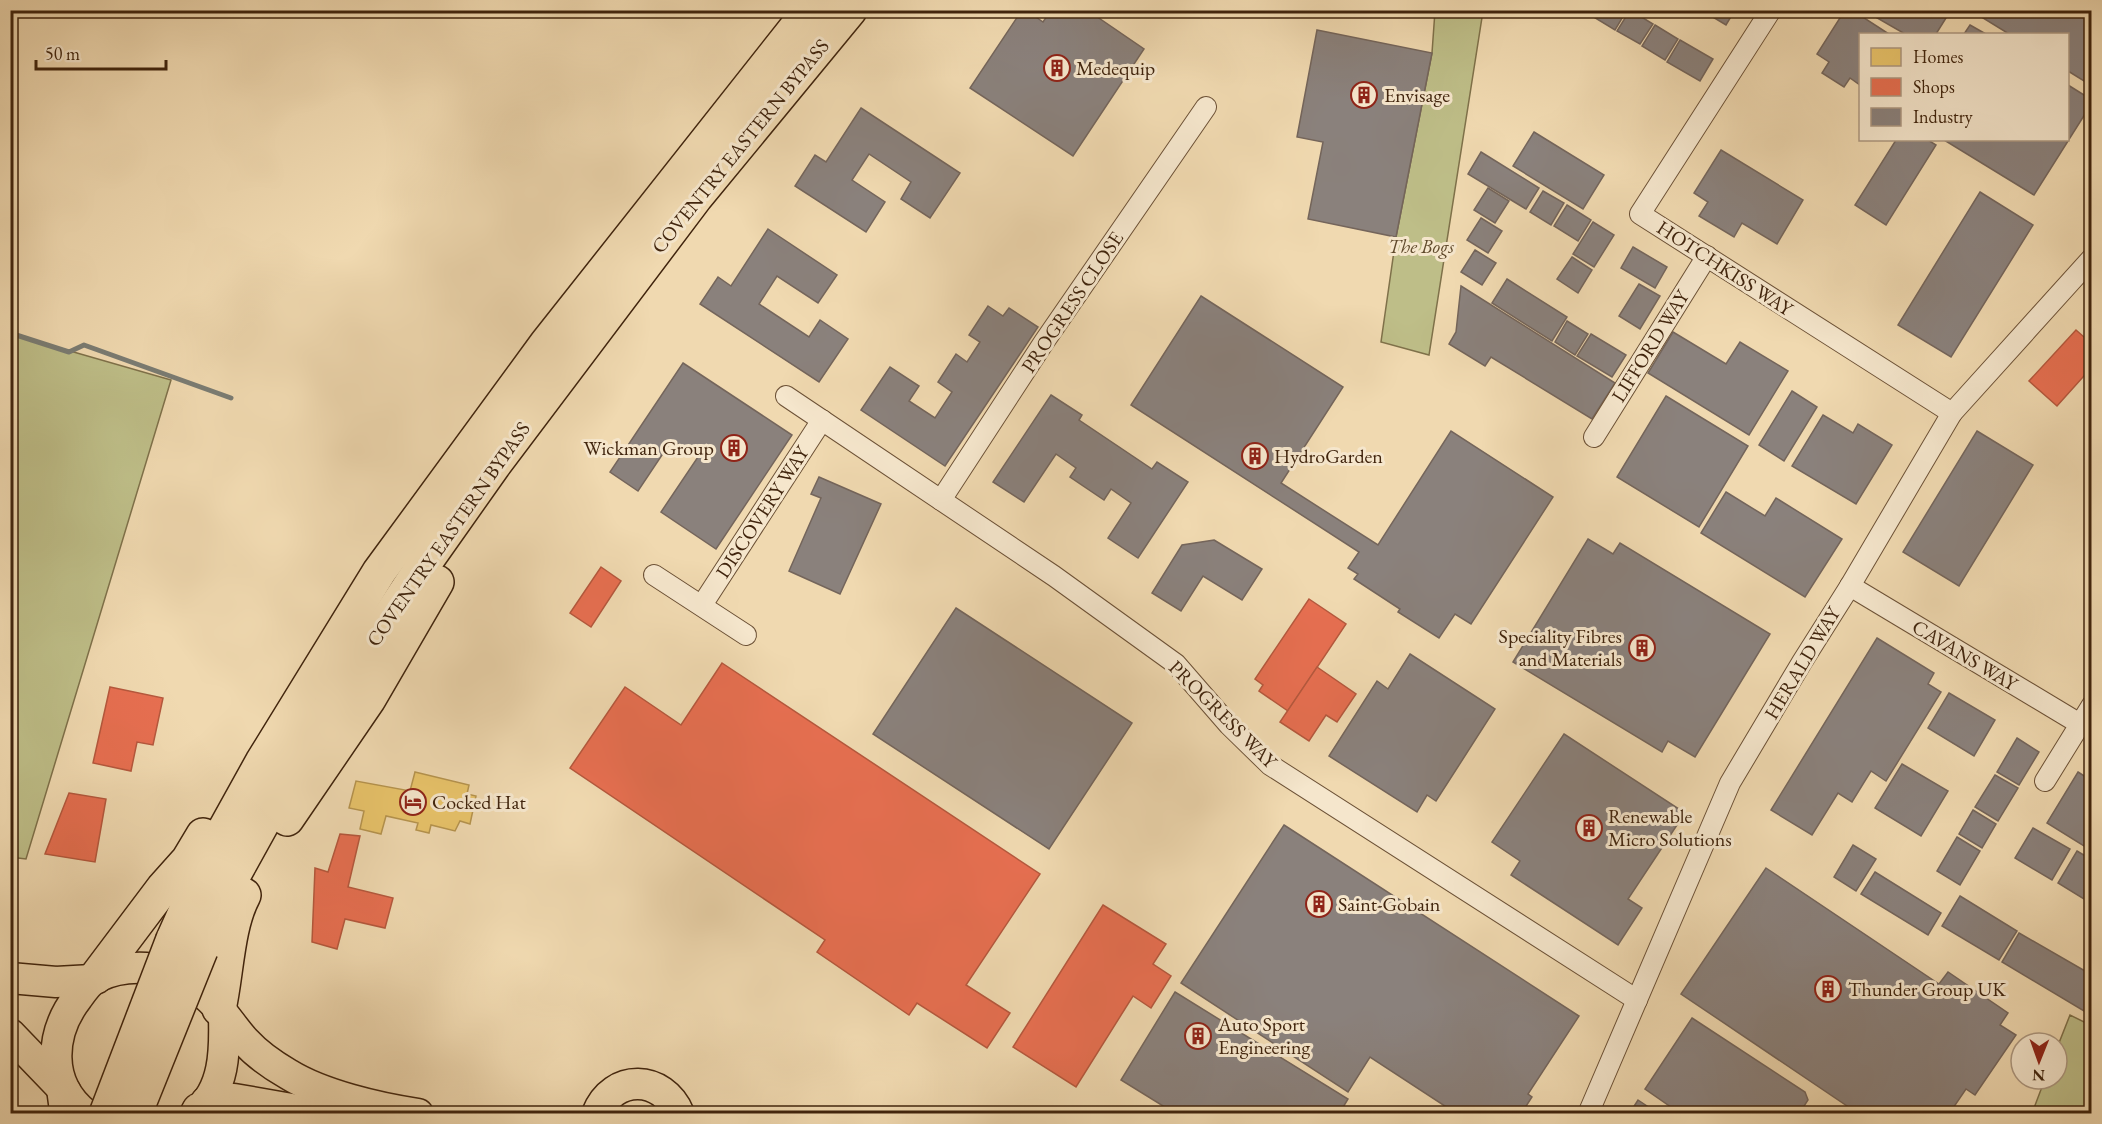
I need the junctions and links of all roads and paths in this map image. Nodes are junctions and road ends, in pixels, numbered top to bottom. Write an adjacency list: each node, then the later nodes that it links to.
1 (810, 10): 6 (highway, COVENTRY EASTERN BYPASS)
2 (850, 10): 5 (highway, COVENTRY EASTERN BYPASS)
3 (1771, 10): 7 (street, HOTCHKISS WAY)
4 (1206, 107): 13 (street, PROGRESS CLOSE)
5 (696, 198): 21 (highway, COVENTRY EASTERN BYPASS); 25 (highway)
6 (639, 226): 21 (highway, COVENTRY EASTERN BYPASS); 23 (highway)
7 (1707, 256): 10 (street, HOTCHKISS WAY); 12 (street, LIFFORD WAY)
8 (2091, 258): 10 (street, HERALD WAY)
9 (786, 396): 11 (street, PROGRESS WAY)
10 (1952, 413): 15 (street, HERALD WAY)
11 (822, 420): 13 (street, PROGRESS WAY); 16 (street, DISCOVERY WAY)
12 (1594, 437)
13 (941, 500): 24 (street, PROGRESS WAY)
14 (654, 575): 16 (street)
15 (1850, 586): 19 (street, CAVANS WAY); 24 (street, HERALD WAY)
16 (702, 605): 17 (street)
17 (747, 635)
18 (2091, 705): 19 (street)
19 (2080, 724): 20 (street)
20 (2045, 782)
21 (187, 944): 31 (highway, COVENTRY EASTERN BYPASS, bridge); 32 (highway, COVENTRY EASTERN BYPASS, bridge)
22 (10, 978): 23 (main road)
23 (94, 979): 25 (main road); 27 (main road)
24 (1637, 999): 35 (street, HERALD WAY)
25 (222, 1013): 28 (main road); 34 (main road)
26 (10, 1035): 27 (main road)
27 (69, 1101)
28 (199, 1110): 33 (main road)
29 (592, 1110): 30 (main road)
30 (679, 1110)
31 (106, 1113)
32 (135, 1113)
33 (320, 1113)
34 (418, 1113)
35 (1588, 1113)

